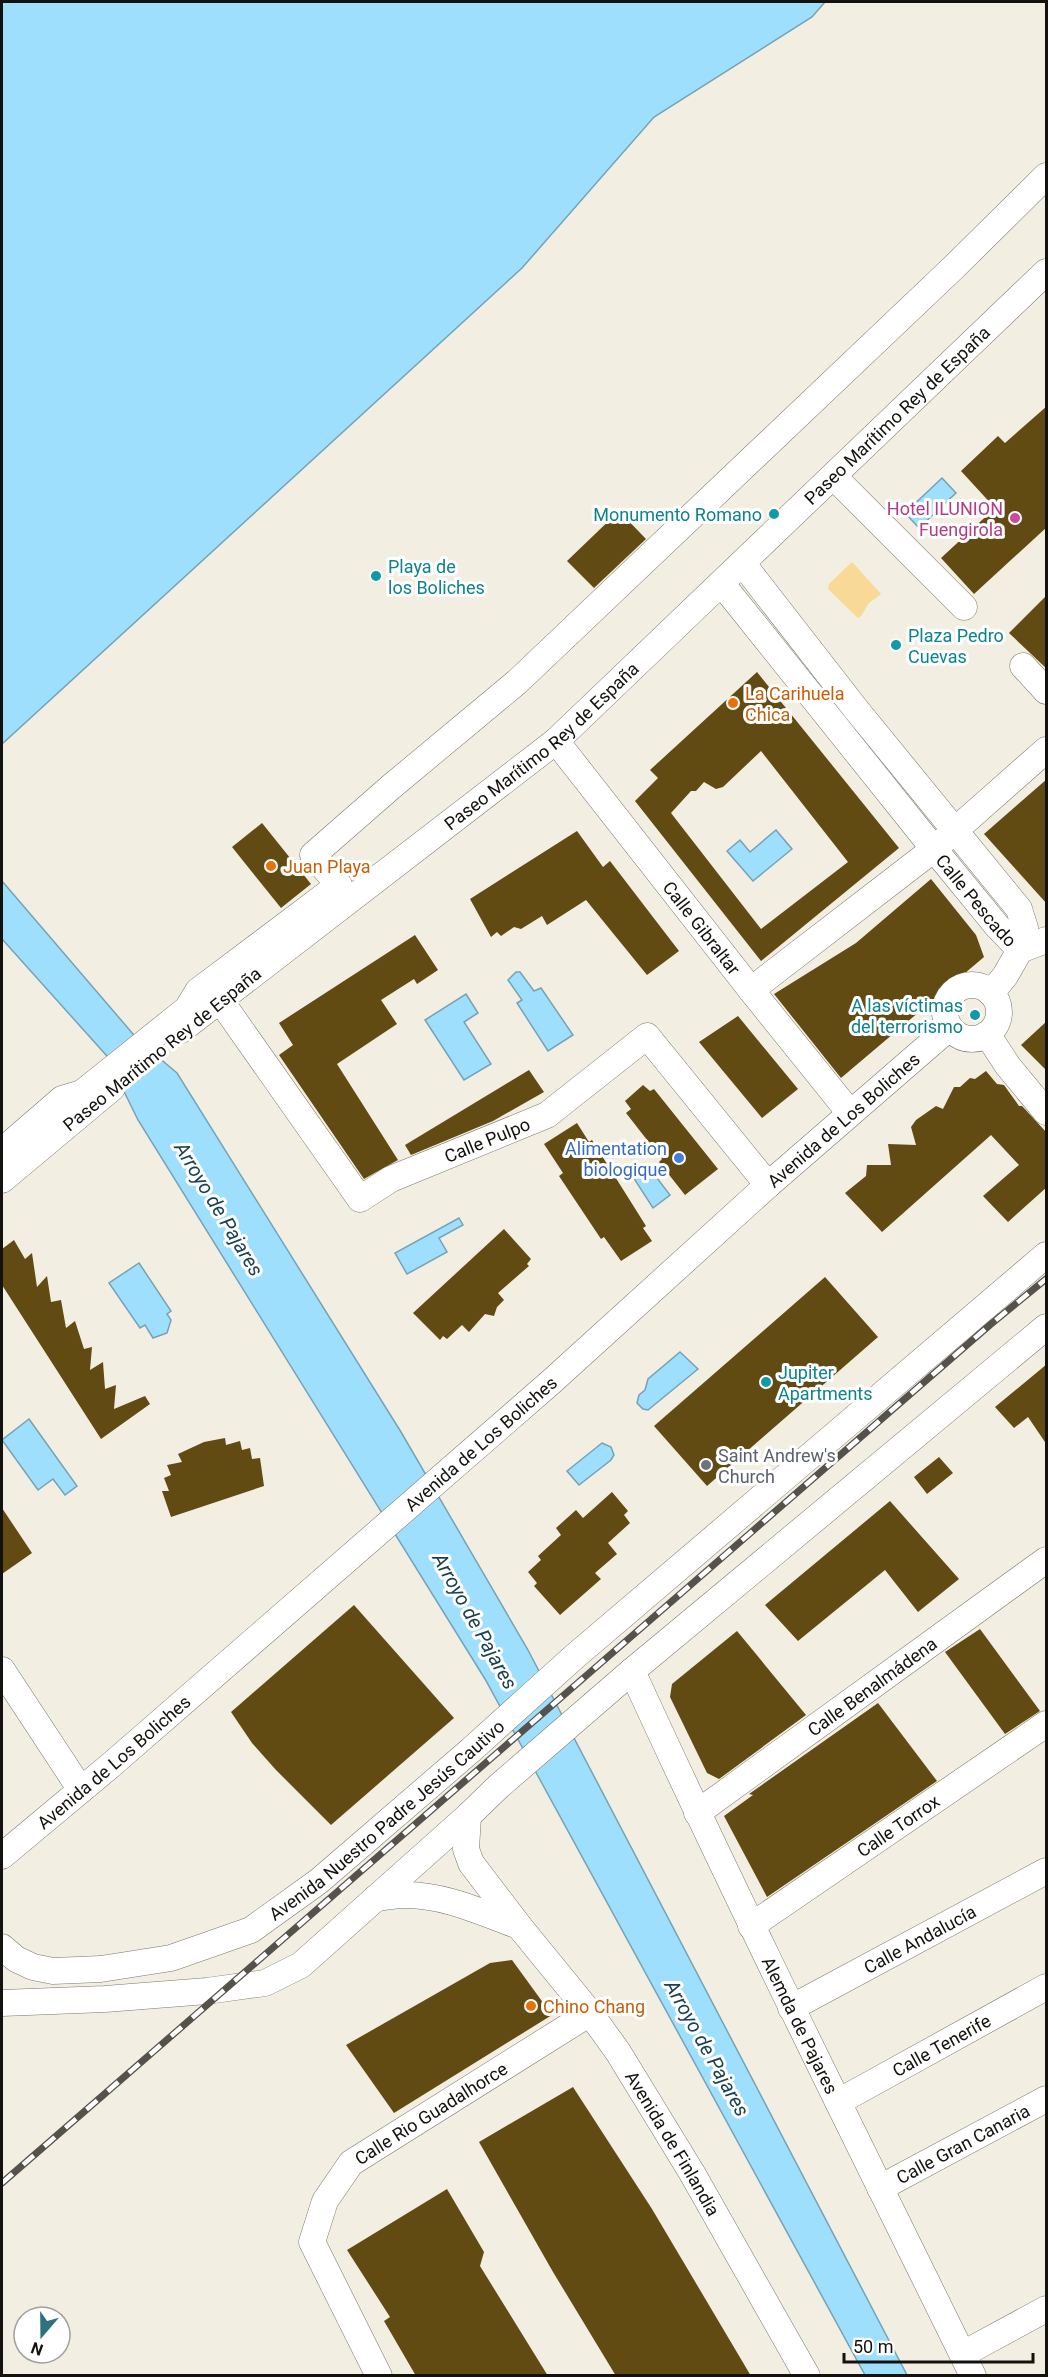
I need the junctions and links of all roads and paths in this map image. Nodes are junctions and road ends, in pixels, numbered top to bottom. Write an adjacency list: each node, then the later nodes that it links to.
1 (1047, 176): 18 (street)
2 (1047, 272): 3 (street, Paseo Marítimo Rey de España)
3 (834, 477): 4 (street, Paseo Marítimo Rey de España); 6 (street)
4 (743, 564): 5 (street, Paseo Marítimo Rey de España); 11 (street, Calle Pescado)
5 (722, 584): 9 (street, Paseo Marítimo Rey de España); 12 (street, Calle Pescado)
6 (964, 607)
7 (1023, 666): 8 (street)
8 (1047, 691)
9 (556, 741): 15 (street, Calle Gibraltar); 17 (street, Paseo Marítimo Rey de España)
10 (1047, 750): 11 (street)
11 (955, 832): 12 (street); 14 (street, Calle Pescado)
12 (934, 849): 14 (street, Calle Pescado); 15 (street)
13 (1047, 940): 14 (street)
14 (1020, 950): 16 (street)
15 (751, 990): 23 (street, Calle Gibraltar)
16 (991, 993): 19 (street); 20 (street)
17 (220, 1000): 18 (street, Paseo Marítimo Rey de España); 26 (street, Calle Pulpo)
18 (191, 1013): 21 (street, Paseo Marítimo Rey de España)
19 (949, 1028): 20 (street); 23 (street, Avenida de Los Boliches)
20 (987, 1034): 22 (street)
21 (87, 1099): 24 (street); 25 (street, Paseo Marítimo Rey de España)
22 (1047, 1112)
23 (850, 1113): 26 (street, Avenida de Los Boliches)
24 (2, 1151)
25 (2, 1180)
26 (768, 1185): 33 (street, Avenida de Los Boliches)
27 (1047, 1255): 41 (street, Avenida Nuestro Padre Jesús Cautivo)
28 (1047, 1327): 31 (street)
29 (1047, 1560): 34 (street, Calle Benalmádena)
30 (2, 1670): 33 (street)
31 (632, 1671): 34 (street, Alemda de Pajares); 35 (street)
32 (1047, 1724): 40 (street, Calle Torrox)
33 (81, 1790): 36 (street, Avenida de Los Boliches)
34 (697, 1814): 40 (street, Alemda de Pajares)
35 (468, 1816): 38 (street); 39 (street, Avenida de Finlandia)
36 (3, 1857)
37 (1047, 1870): 44 (street, Calle Andalucía)
38 (376, 1898): 39 (street); 43 (street)
39 (519, 1926): 45 (street, Avenida de Finlandia)
40 (751, 1926): 44 (street, Alemda de Pajares)
41 (2, 1947)
42 (1047, 1988): 47 (street, Calle Tenerife)
43 (2, 2003)
44 (791, 2008): 47 (street, Alemda de Pajares)
45 (590, 2013): 51 (street, Calle Rio Guadalhorce); 52 (street, Avenida de Finlandia)
46 (1047, 2098): 48 (street, Calle Gran Canaria)
47 (838, 2102): 48 (street, Alemda de Pajares)
48 (880, 2188): 50 (street, Alemda de Pajares)
49 (1047, 2309): 50 (street)
50 (968, 2365)
51 (379, 2376)
52 (807, 2376)

